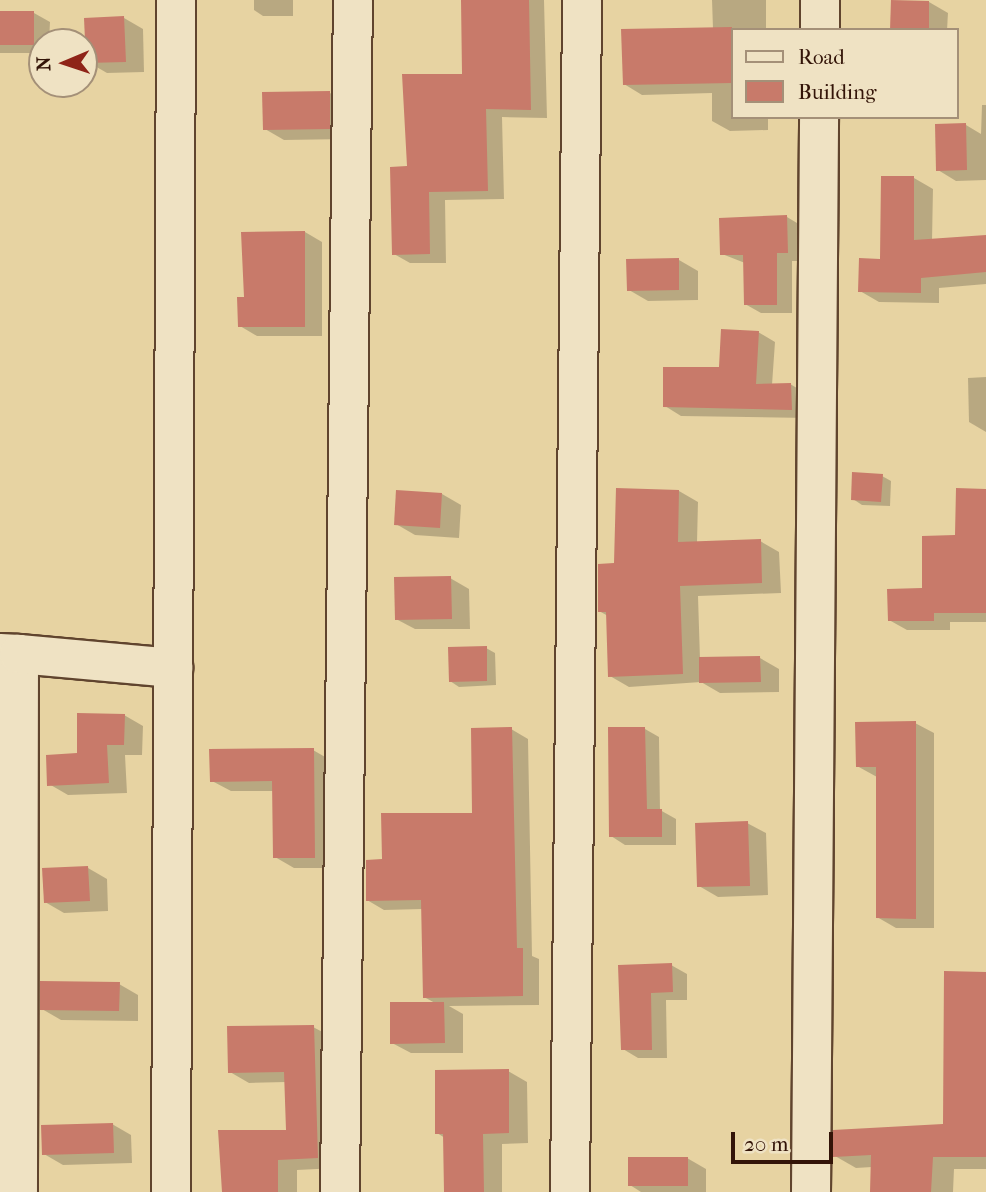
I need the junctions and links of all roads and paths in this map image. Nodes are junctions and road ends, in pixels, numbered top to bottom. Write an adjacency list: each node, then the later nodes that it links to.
1 (176, 0): 8 (street)
2 (353, 0): 11 (street)
3 (582, 0): 12 (street)
4 (820, 0): 5 (street)
5 (820, 28)
6 (820, 119): 13 (street)
7 (9, 653): 8 (street); 9 (street)
8 (173, 668): 10 (street)
9 (18, 1192)
10 (171, 1192)
11 (340, 1192)
12 (570, 1192)
13 (811, 1192)

